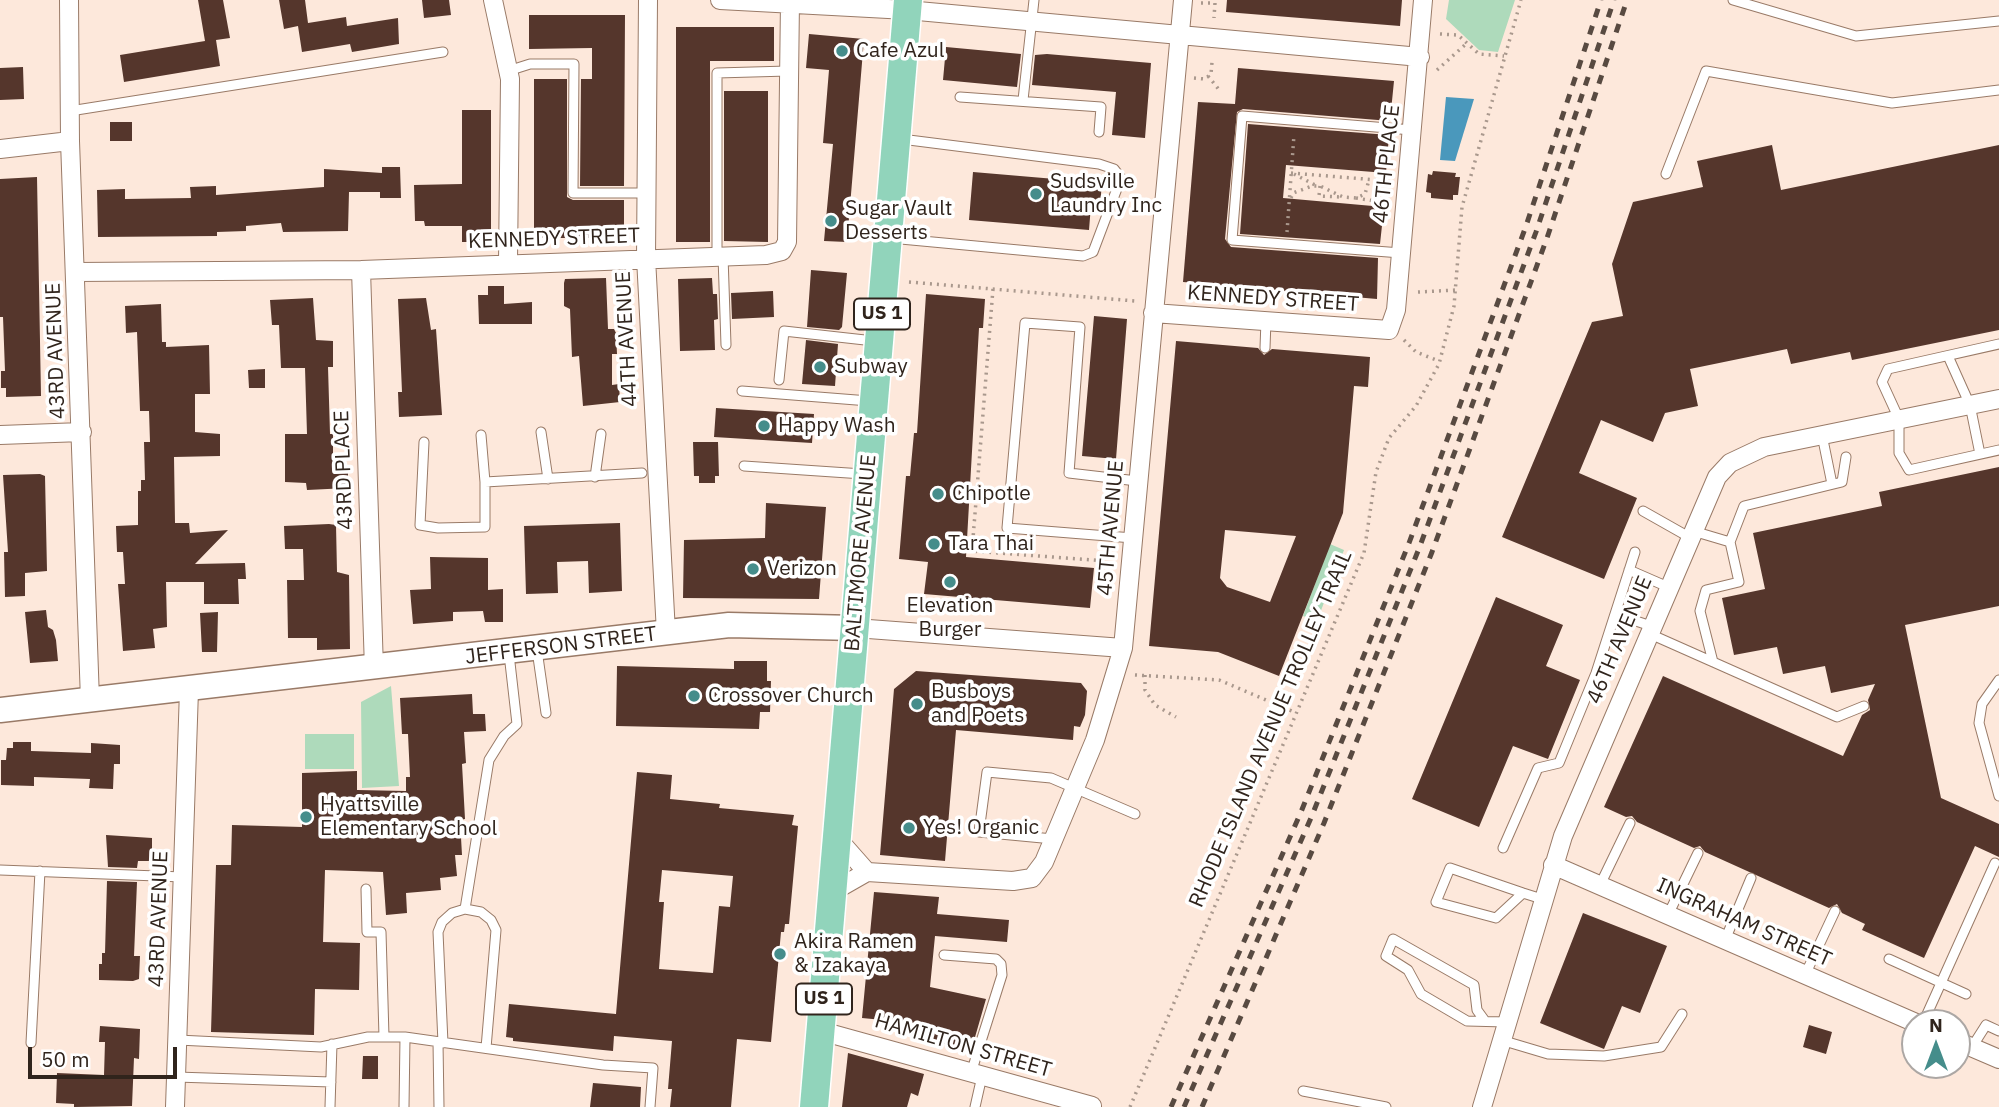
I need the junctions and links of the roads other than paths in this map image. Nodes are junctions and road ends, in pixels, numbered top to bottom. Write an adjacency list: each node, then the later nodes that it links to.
1 (69, 0): 21 (street, 43RD AVENUE)
2 (493, 0): 16 (street)
3 (648, 0): 28 (street, 44TH AVENUE)
4 (720, 0): 8 (street)
5 (1034, 0): 11 (lane)
6 (1423, 0): 15 (street, 46TH PLACE)
7 (1733, 0): 12 (lane)
8 (790, 1): 10 (street); 17 (street, KENNEDY STREET)
9 (1192, 1): 13 (street, 45TH AVENUE)
10 (908, 5): 11 (street); 24 (main road, BALTIMORE AVENUE / US 1)
11 (1031, 21): 13 (street); 20 (lane)
12 (1999, 21)
13 (1180, 35): 15 (street); 36 (street, 45TH AVENUE)
14 (443, 52): 21 (lane)
15 (1420, 57): 22 (street, 46TH PLACE)
16 (508, 71): 28 (lane); 33 (street)
17 (788, 71): 31 (street, KENNEDY STREET); 31 (lane)
18 (1999, 90): 27 (lane)
19 (961, 97): 20 (lane)
20 (1023, 100): 23 (lane)
21 (69, 111): 25 (street, 43RD AVENUE)
22 (1414, 130): 30 (street, 46TH PLACE); 30 (lane)
23 (1099, 132)
24 (896, 138): 29 (main road, BALTIMORE AVENUE / US 1); 29 (lane)
25 (70, 141): 26 (street); 35 (street, 43RD AVENUE)
26 (0, 149)
27 (1666, 174)
28 (646, 193): 32 (street, 44TH AVENUE)
29 (888, 238): 39 (main road, BALTIMORE AVENUE / US 1)
30 (1401, 253): 38 (street, 46TH PLACE)
31 (720, 256): 32 (street, KENNEDY STREET); 41 (lane)
32 (646, 258): 33 (street, KENNEDY STREET); 78 (street, 44TH AVENUE)
33 (508, 262): 34 (street, KENNEDY STREET)
34 (360, 270): 35 (street, KENNEDY STREET); 83 (street, 43RD PLACE)
35 (76, 272): 50 (street, 43RD AVENUE)
36 (1153, 313): 37 (street, KENNEDY STREET); 65 (street, 45TH AVENUE)
37 (1266, 320): 38 (street, KENNEDY STREET); 42 (lane)
38 (1397, 335)
39 (879, 342): 44 (lane); 47 (main road, BALTIMORE AVENUE / US 1)
40 (1999, 344): 43 (lane)
41 (726, 345)
42 (1265, 348)
43 (1948, 356): 48 (lane); 49 (lane)
44 (779, 380)
45 (742, 391): 47 (lane)
46 (1999, 399): 48 (street, 46TH AVENUE)
47 (874, 401): 62 (main road, BALTIMORE AVENUE / US 1)
48 (1970, 405): 49 (street, 46TH AVENUE); 58 (lane)
49 (1899, 419): 55 (street, 46TH AVENUE); 58 (lane)
50 (82, 432): 53 (street); 86 (street, 43RD AVENUE)
51 (541, 432): 64 (lane)
52 (601, 434): 63 (lane)
53 (0, 435)
54 (481, 435): 66 (lane)
55 (1822, 435): 67 (lane); 69 (street, 46TH AVENUE)
56 (424, 442): 66 (lane)
57 (1999, 450): 58 (lane)
58 (1980, 454)
59 (1846, 457): 67 (lane)
60 (744, 466): 62 (lane)
61 (642, 473): 63 (lane)
62 (868, 474): 76 (main road, BALTIMORE AVENUE / US 1)
63 (595, 477): 64 (lane)
64 (548, 479): 66 (lane)
65 (1137, 481): 70 (street, 45TH AVENUE); 70 (lane)
66 (485, 482)
67 (1832, 484): 71 (lane)
68 (1643, 511): 69 (lane)
69 (1690, 534): 71 (lane); 74 (street, 46TH AVENUE)
70 (1133, 538): 80 (street, 45TH AVENUE)
71 (1730, 542): 82 (lane)
72 (1635, 552): 73 (lane)
73 (1629, 570): 74 (lane); 75 (lane)
74 (1668, 587): 77 (street, 46TH AVENUE)
75 (1615, 614): 77 (lane); 96 (lane)
76 (855, 628): 78 (street, JEFFERSON STREET); 80 (street, JEFFERSON STREET); 94 (main road, BALTIMORE AVENUE / US 1)
77 (1649, 630): 82 (lane); 99 (street, 46TH AVENUE)
78 (666, 633): 79 (street, JEFFERSON STREET)
79 (537, 648): 81 (street, JEFFERSON STREET); 89 (lane)
80 (1123, 648): 90 (street, 45TH AVENUE)
81 (509, 652): 83 (street, JEFFERSON STREET); 110 (lane)
82 (1713, 662): 87 (lane)
83 (374, 669): 85 (street, JEFFERSON STREET)
84 (1999, 680): 91 (lane)
85 (189, 690): 86 (street, JEFFERSON STREET); 103 (street, 43RD AVENUE)
86 (90, 699): 88 (street, JEFFERSON STREET)
87 (1864, 706)
88 (0, 710)
89 (546, 713)
90 (1075, 789): 92 (lane); 95 (street, 45TH AVENUE); 95 (lane)
91 (1999, 796)
92 (1135, 814)
93 (1630, 823): 105 (lane)
94 (837, 838): 102 (street); 107 (main road, BALTIMORE AVENUE / US 1)
95 (1053, 839): 102 (street, 45TH AVENUE)
96 (1503, 848)
97 (1698, 853): 112 (lane)
98 (1995, 863): 117 (lane)
99 (1553, 865): 105 (street, INGRAHAM STREET); 109 (street, 46TH AVENUE)
100 (0, 870): 101 (lane)
101 (40, 871): 103 (lane); 132 (lane)
102 (867, 872): 107 (street)
103 (183, 877): 129 (street, 43RD AVENUE)
104 (1751, 878): 113 (lane)
105 (1600, 885): 112 (street, INGRAHAM STREET)
106 (366, 889): 126 (lane)
107 (832, 892): 124 (main road, BALTIMORE AVENUE / US 1)
108 (1523, 893): 108 (lane); 109 (lane)
109 (1542, 899): 123 (street, 46TH AVENUE)
110 (466, 909): 131 (lane); 135 (lane)
111 (1835, 911): 116 (lane)
112 (1668, 915): 113 (street, INGRAHAM STREET)
113 (1725, 940): 116 (street, INGRAHAM STREET)
114 (944, 955): 137 (lane)
115 (1889, 958): 117 (lane)
116 (1805, 975): 121 (street, INGRAHAM STREET)
117 (1942, 983): 118 (lane); 119 (lane)
118 (1966, 994)
119 (1930, 1009)
120 (1682, 1014): 130 (lane)
121 (1901, 1017)
122 (1485, 1021): 122 (lane); 123 (lane)
123 (1506, 1022): 130 (street, 46TH AVENUE)
124 (821, 1031): 137 (street, HAMILTON STREET); 147 (main road, BALTIMORE AVENUE / US 1)
125 (1999, 1031): 128 (lane)
126 (384, 1037): 127 (lane); 133 (lane)
127 (405, 1037): 131 (lane); 144 (lane)
128 (1971, 1038)
129 (178, 1040): 133 (lane); 138 (street, 43RD AVENUE)
130 (1501, 1040): 150 (street, 46TH AVENUE)
131 (441, 1042): 135 (lane); 145 (lane)
132 (31, 1043)
133 (332, 1044): 139 (lane)
134 (1971, 1047): 136 (street)
135 (486, 1048): 146 (lane)
136 (1999, 1059)
137 (977, 1074): 141 (street, HAMILTON STREET); 148 (lane)
138 (176, 1077): 139 (lane); 142 (street, 43RD AVENUE)
139 (331, 1082): 143 (lane)
140 (1303, 1091): 149 (lane)
141 (1092, 1106)
142 (175, 1107)
143 (330, 1107)
144 (404, 1107)
145 (439, 1107)
146 (650, 1107)
147 (815, 1107)
148 (975, 1107)
149 (1386, 1107)
150 (1484, 1107)

